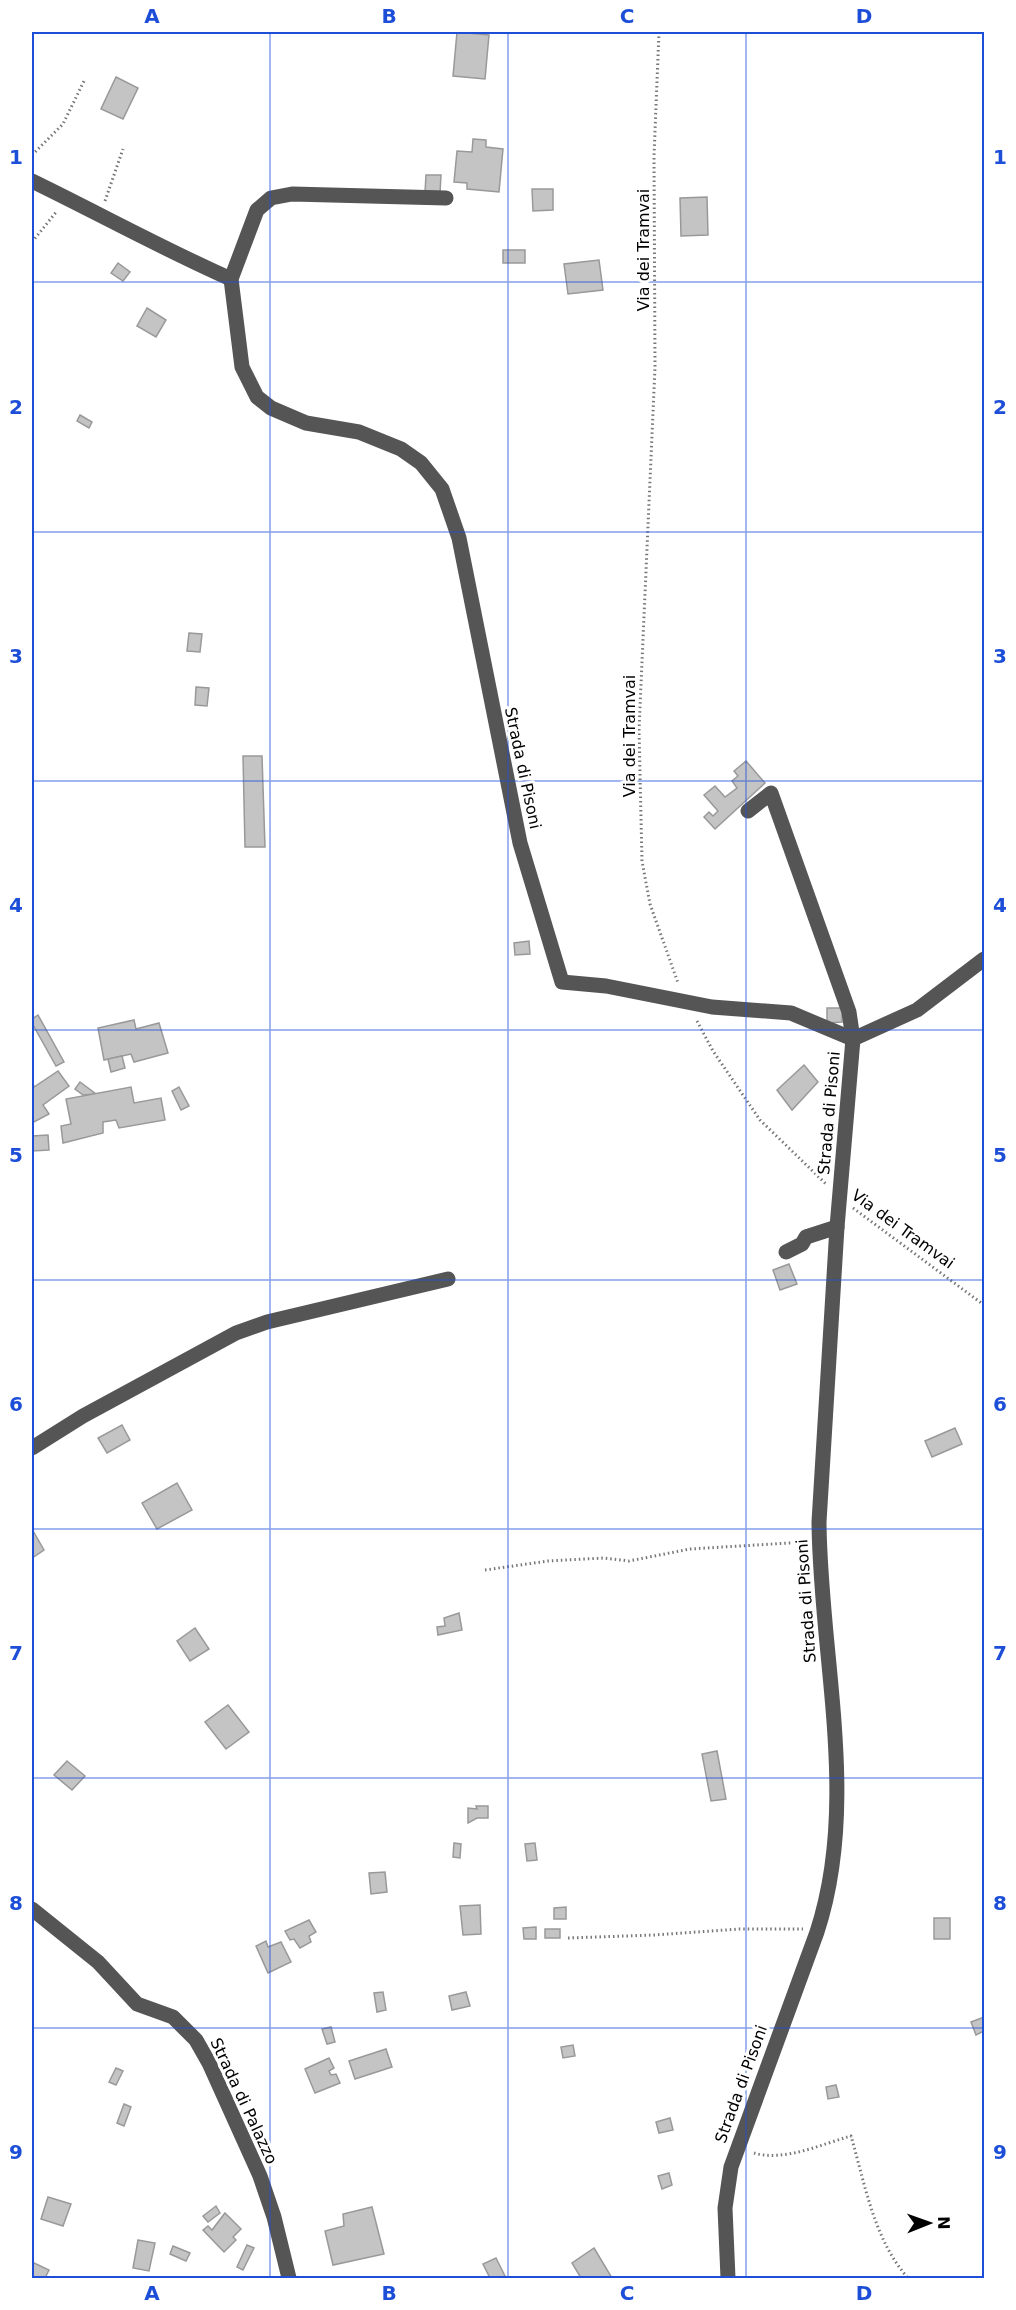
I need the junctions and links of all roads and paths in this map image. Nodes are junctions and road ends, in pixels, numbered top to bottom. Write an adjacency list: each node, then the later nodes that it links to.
1 (659, 32): 13 (path, Via dei Tramvai)
2 (85, 79): 4 (path)
3 (123, 149): 8 (path)
4 (32, 155)
5 (32, 181): 6 (street)
6 (68, 198): 8 (street); 9 (path)
7 (446, 198): 10 (street)
8 (100, 214): 10 (street)
9 (32, 242)
10 (231, 279): 13 (street, Strada di Pisoni)
11 (748, 811): 14 (street)
12 (984, 959): 14 (street)
13 (684, 1001): 14 (street, Strada di Pisoni); 15 (path, Via dei Tramvai)
14 (854, 1039): 15 (street, Strada di Pisoni)
15 (841, 1199): 16 (street, Strada di Pisoni); 19 (path, Via dei Tramvai)
16 (837, 1227): 17 (street); 21 (street, Strada di Pisoni)
17 (786, 1252)
18 (448, 1279): 20 (street)
19 (984, 1305)
20 (32, 1448)
21 (819, 1540): 22 (path); 24 (street, Strada di Pisoni)
22 (485, 1570)
23 (32, 1909): 27 (street, Strada di Palazzo)
24 (817, 1932): 25 (path); 26 (street, Strada di Pisoni)
25 (568, 1938)
26 (738, 2148): 28 (street, Strada di Pisoni); 29 (path)
27 (289, 2278)
28 (728, 2278)
29 (908, 2278)

